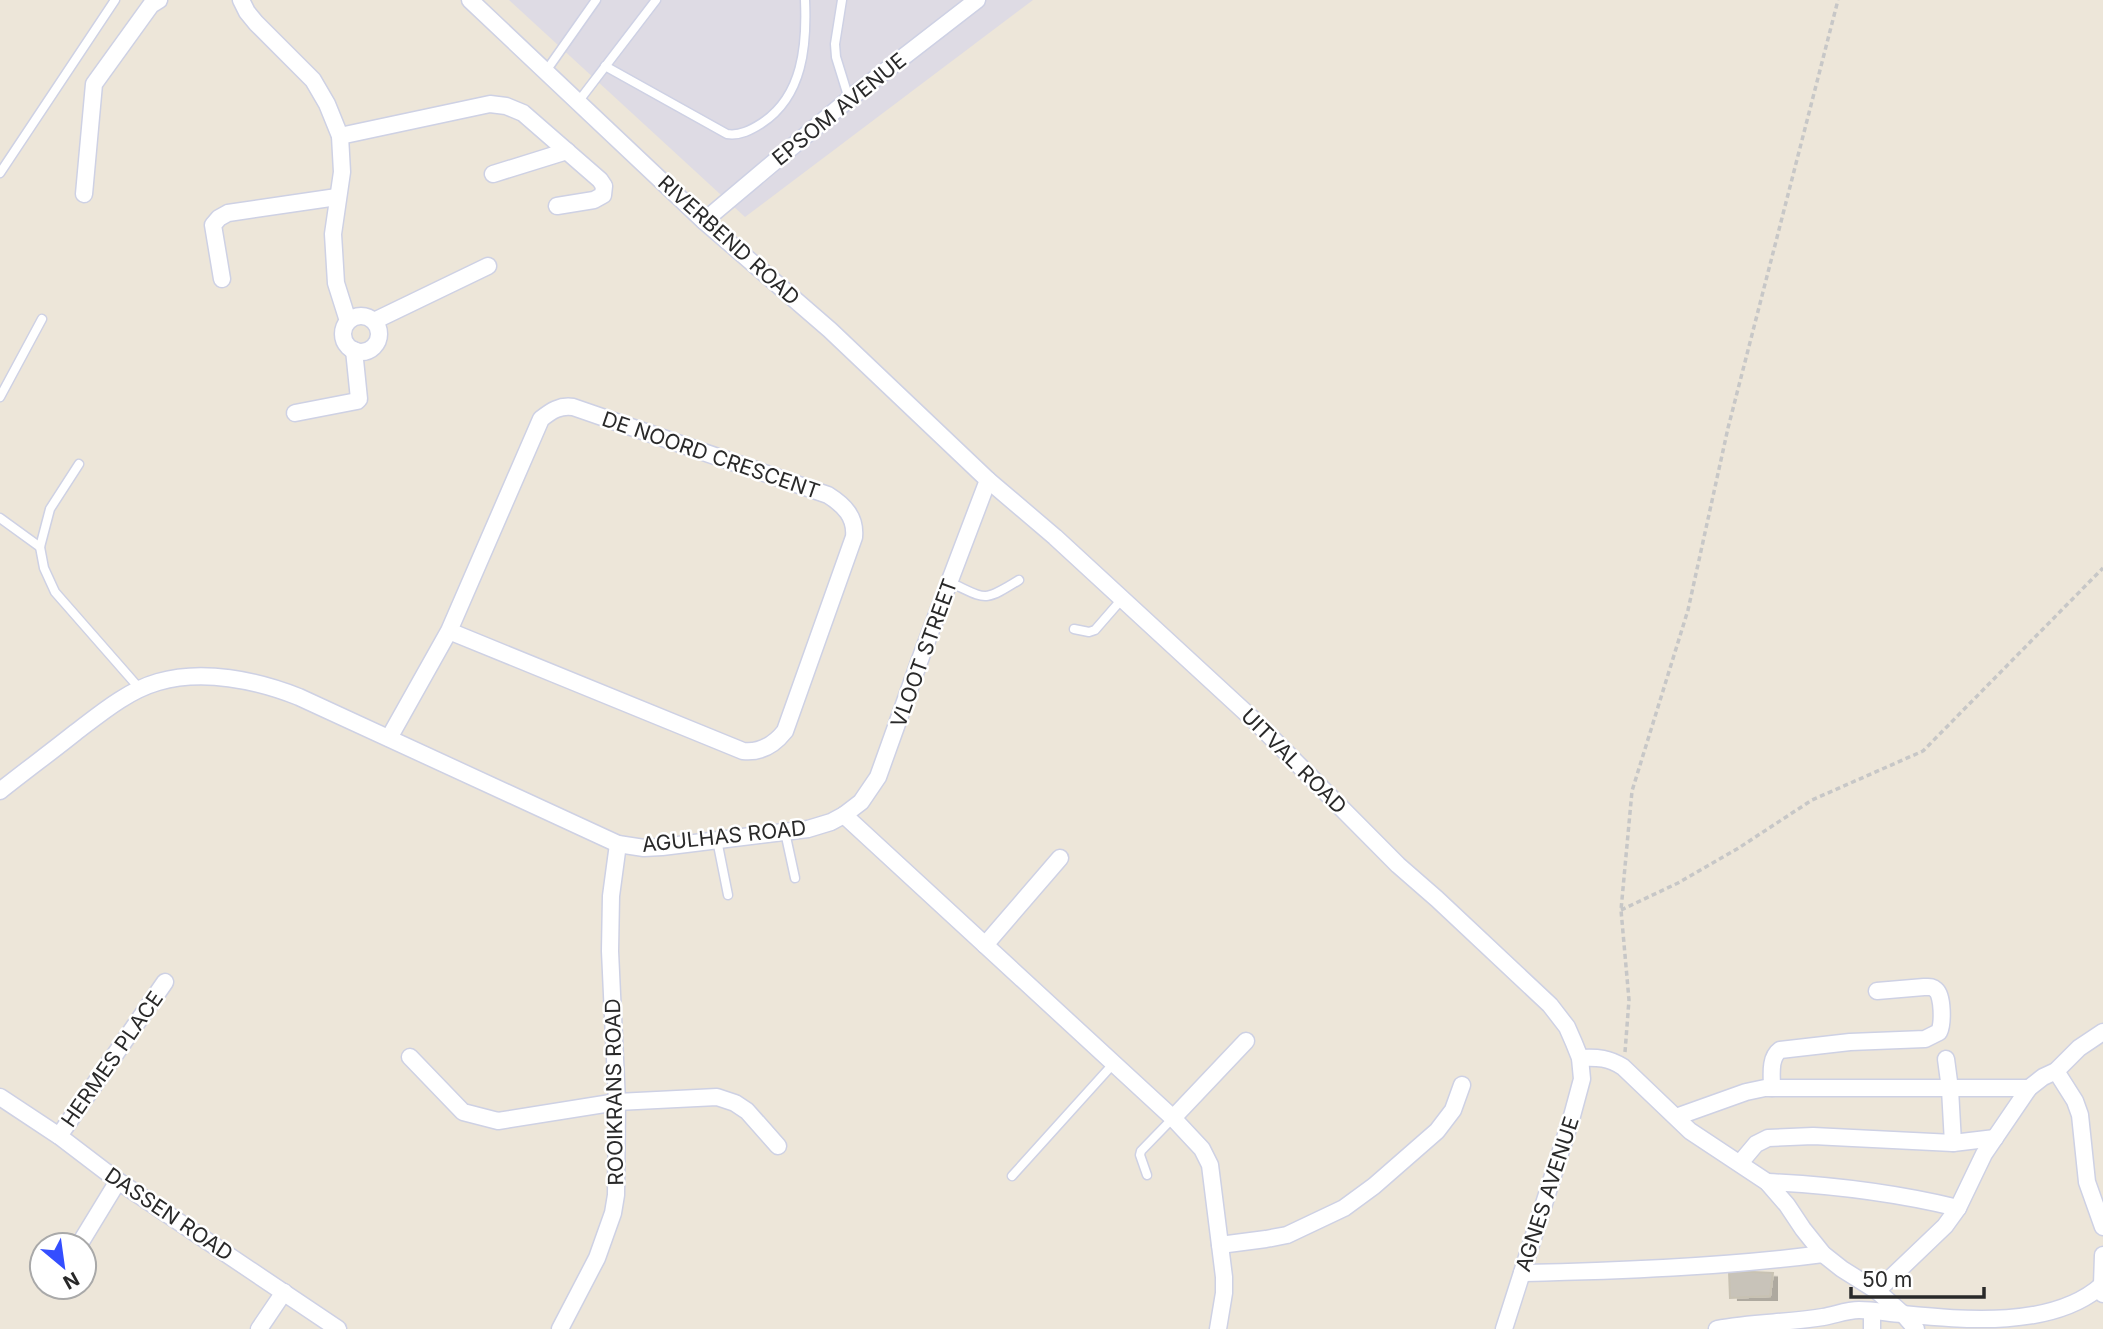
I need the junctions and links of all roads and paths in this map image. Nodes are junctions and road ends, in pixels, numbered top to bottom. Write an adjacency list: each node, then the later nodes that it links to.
1 (115, 0): 17 (lane)
2 (159, 0): 19 (street)
3 (242, 0): 15 (street)
4 (470, 0): 12 (street, RIVERBEND ROAD)
5 (596, 0): 12 (lane)
6 (656, 0): 11 (lane)
7 (805, 0): 11 (lane)
8 (842, 0): 13 (lane)
9 (977, 0): 13 (street, EPSOM AVENUE)
10 (1838, 0): 51 (path)
11 (605, 66): 14 (lane)
12 (546, 71): 14 (street, RIVERBEND ROAD)
13 (849, 99): 22 (street, EPSOM AVENUE)
14 (578, 102): 22 (street, RIVERBEND ROAD)
15 (341, 136): 16 (street); 20 (street)
16 (567, 151): 18 (street); 21 (street)
17 (0, 173)
18 (493, 174)
19 (84, 194)
20 (337, 197): 24 (street); 26 (street)
21 (557, 206)
22 (704, 221): 32 (street, RIVERBEND ROAD)
23 (488, 266): 27 (street)
24 (222, 279)
25 (42, 319): 29 (lane)
26 (348, 321): 27 (street); 28 (street)
27 (374, 321): 28 (street)
28 (354, 350): 30 (street)
29 (0, 397)
30 (295, 414)
31 (79, 464): 34 (lane)
32 (988, 480): 37 (street, VLOOT STREET); 38 (street, UITVAL ROAD)
33 (0, 518): 34 (lane)
34 (40, 547): 41 (lane)
35 (2103, 568): 51 (path)
36 (1019, 580): 37 (lane)
37 (949, 582): 44 (street, VLOOT STREET)
38 (1122, 599): 39 (lane); 58 (street, UITVAL ROAD)
39 (1074, 629)
40 (449, 631): 40 (street, DE NOORD CRESCENT); 42 (street, DE NOORD CRESCENT)
41 (140, 689): 42 (street, AGULHAS ROAD); 43 (street, AGULHAS ROAD)
42 (389, 738): 47 (street, AGULHAS ROAD)
43 (0, 791)
44 (844, 816): 45 (street, AGULHAS ROAD); 52 (street)
45 (785, 832): 46 (street, AGULHAS ROAD); 49 (lane)
46 (717, 840): 47 (street, AGULHAS ROAD); 50 (lane)
47 (618, 844): 68 (street, ROOIKRANS ROAD)
48 (1060, 858): 52 (street)
49 (794, 878)
50 (728, 895)
51 (1621, 910): 61 (path)
52 (985, 945): 60 (street)
53 (165, 982): 71 (street, HERMES PLACE)
54 (1877, 991): 64 (street)
55 (2103, 1032): 62 (street)
56 (1246, 1041): 69 (street)
57 (410, 1057): 68 (street)
58 (1580, 1058): 61 (street); 86 (street, AGNES AVENUE)
59 (1946, 1059): 66 (street)
60 (1114, 1063): 69 (street); 77 (lane)
61 (1623, 1067): 70 (street)
62 (2056, 1071): 65 (street); 81 (street)
63 (1462, 1084): 83 (street)
64 (1772, 1088): 66 (street); 70 (street)
65 (2029, 1088): 66 (street); 72 (street)
66 (1950, 1089): 73 (street)
67 (0, 1097): 71 (street, DASSEN ROAD)
68 (617, 1102): 74 (street); 98 (street, ROOIKRANS ROAD)
69 (1173, 1118): 76 (lane); 83 (street)
70 (1676, 1118): 75 (street)
71 (59, 1136): 78 (street, DASSEN ROAD)
72 (1995, 1138): 73 (street); 80 (street)
73 (1953, 1143): 75 (street)
74 (778, 1146)
75 (1740, 1163): 79 (street)
76 (1147, 1175)
77 (1012, 1176)
78 (118, 1181): 82 (street); 89 (street, DASSEN ROAD)
79 (1767, 1182): 80 (street); 84 (street)
80 (1958, 1208): 88 (street)
81 (2103, 1227)
82 (88, 1231)
83 (1220, 1245): 99 (street)
84 (1823, 1254): 86 (street); 88 (street)
85 (2103, 1255): 87 (street)
86 (1522, 1273): 94 (street, AGNES AVENUE)
87 (2102, 1290): 91 (street)
88 (1877, 1291): 91 (street)
89 (284, 1292): 96 (street); 97 (street, DASSEN ROAD)
90 (1872, 1311): 91 (street); 92 (street); 100 (street)
91 (1903, 1314): 101 (street)
92 (1822, 1323): 93 (street)
93 (1771, 1325): 95 (street)
94 (1509, 1328)
95 (1722, 1328)
96 (260, 1329)
97 (338, 1329)
98 (560, 1329)
99 (1218, 1329)
100 (1872, 1329)
101 (1916, 1329)

